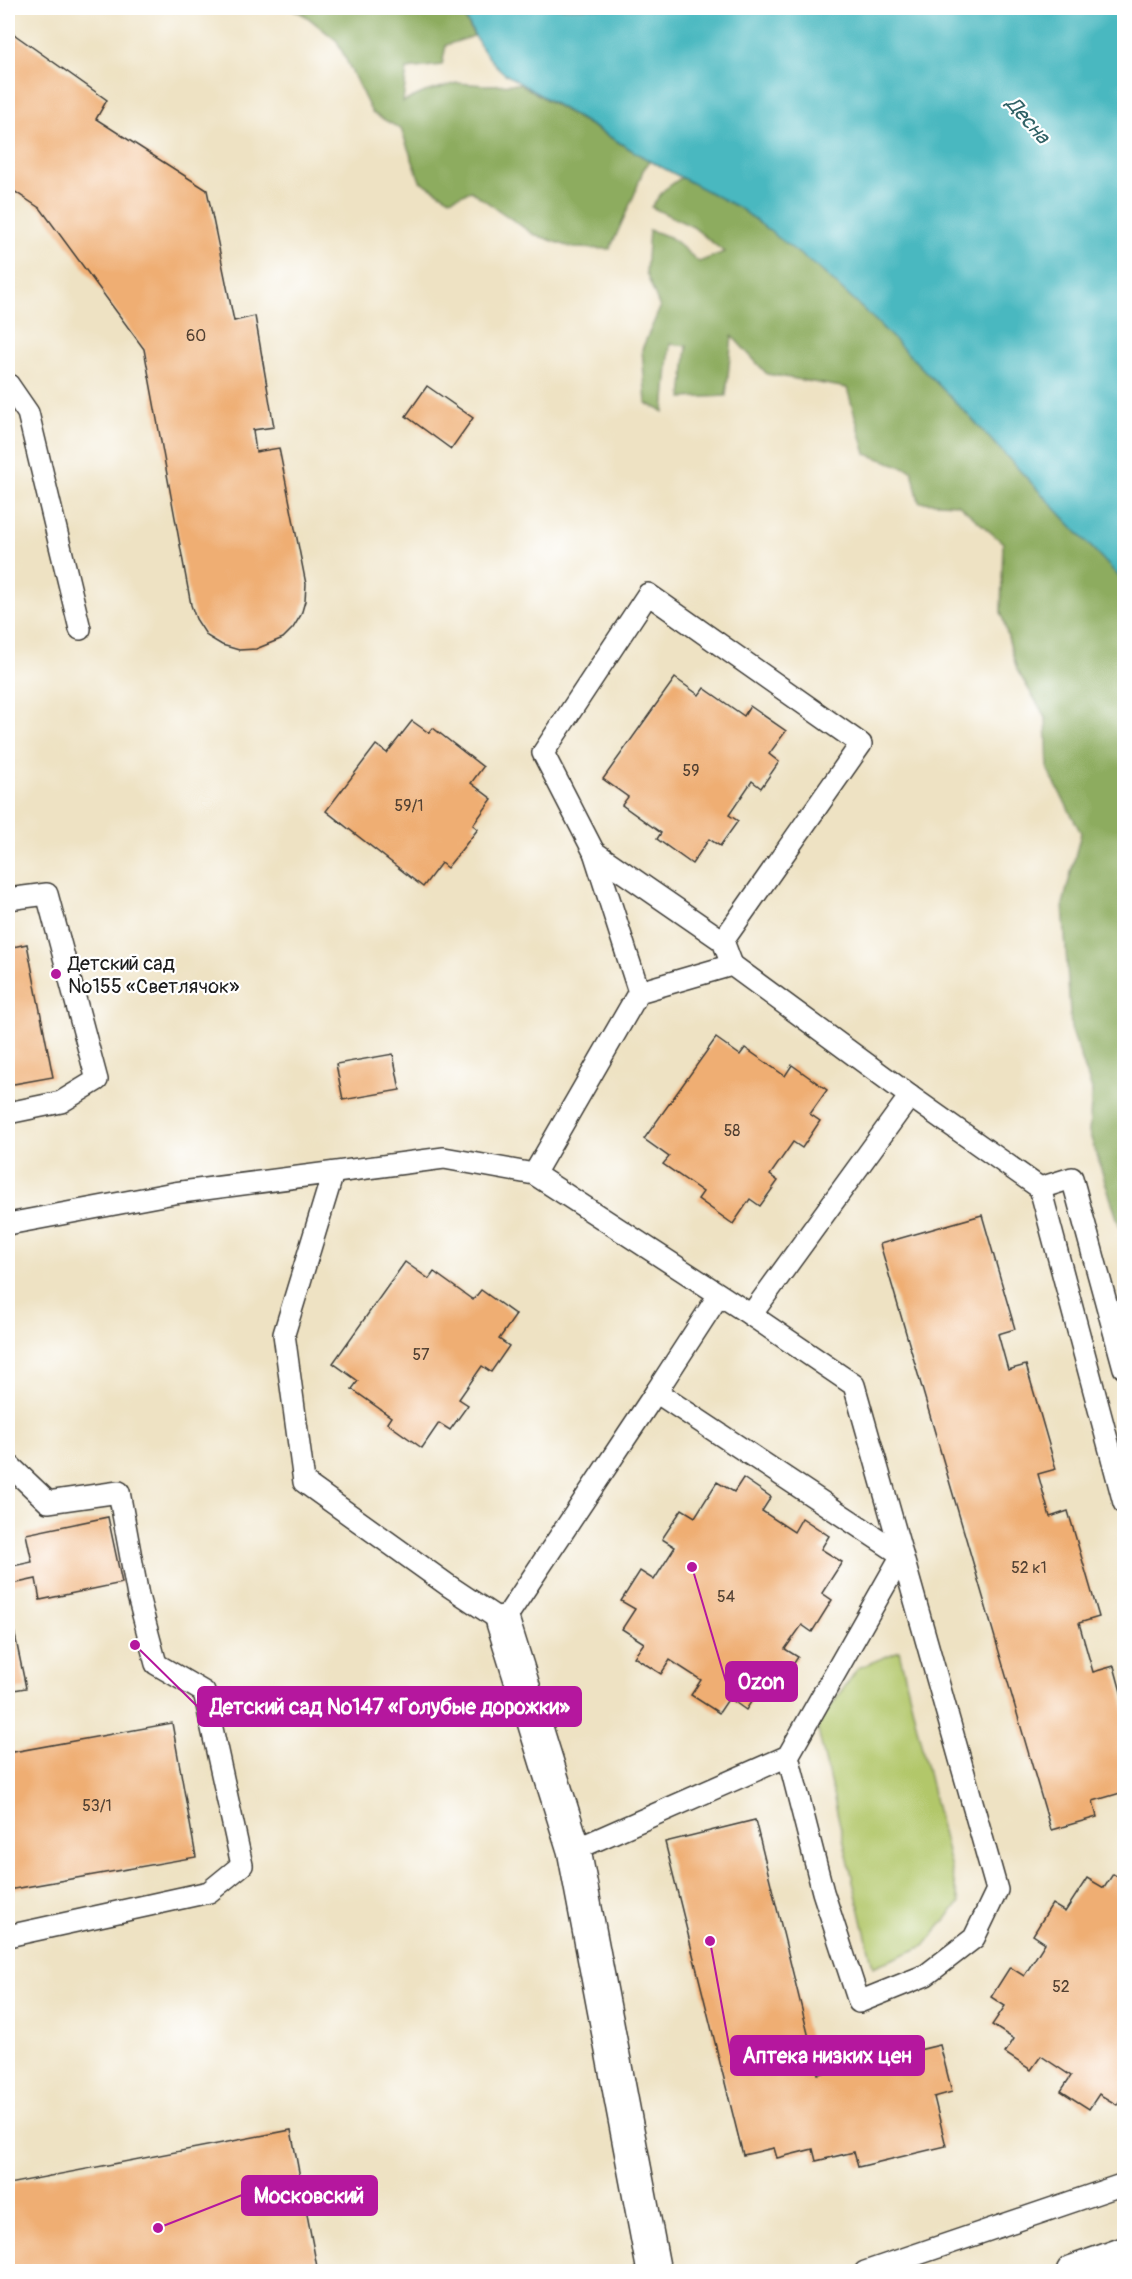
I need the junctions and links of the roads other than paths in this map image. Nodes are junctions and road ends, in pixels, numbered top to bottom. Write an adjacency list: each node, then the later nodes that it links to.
1 (8, 384): 2 (lane)
2 (80, 629)
3 (594, 852): 5 (lane); 5 (lane); 7 (lane)
4 (8, 899): 9 (lane)
5 (723, 941): 6 (lane)
6 (732, 965): 7 (lane); 8 (lane)
7 (639, 992): 11 (lane)
8 (910, 1096): 12 (lane); 15 (lane)
9 (8, 1113)
10 (333, 1173): 11 (lane); 13 (lane); 21 (lane)
11 (534, 1174): 14 (lane)
12 (1040, 1188): 16 (lane); 19 (lane)
13 (8, 1224)
14 (719, 1295): 15 (lane); 17 (lane)
15 (751, 1315): 20 (lane)
16 (1125, 1368)
17 (656, 1392): 20 (lane); 21 (lane)
18 (8, 1464): 24 (lane)
19 (1125, 1503)
20 (902, 1555): 22 (lane); 22 (lane)
21 (503, 1622): 23 (street)
22 (788, 1756): 23 (lane)
23 (574, 1850): 27 (street)
24 (8, 1936)
25 (1125, 2184): 28 (lane)
26 (1125, 2254): 29 (street)
27 (654, 2271)
28 (865, 2271)
29 (1073, 2271)

